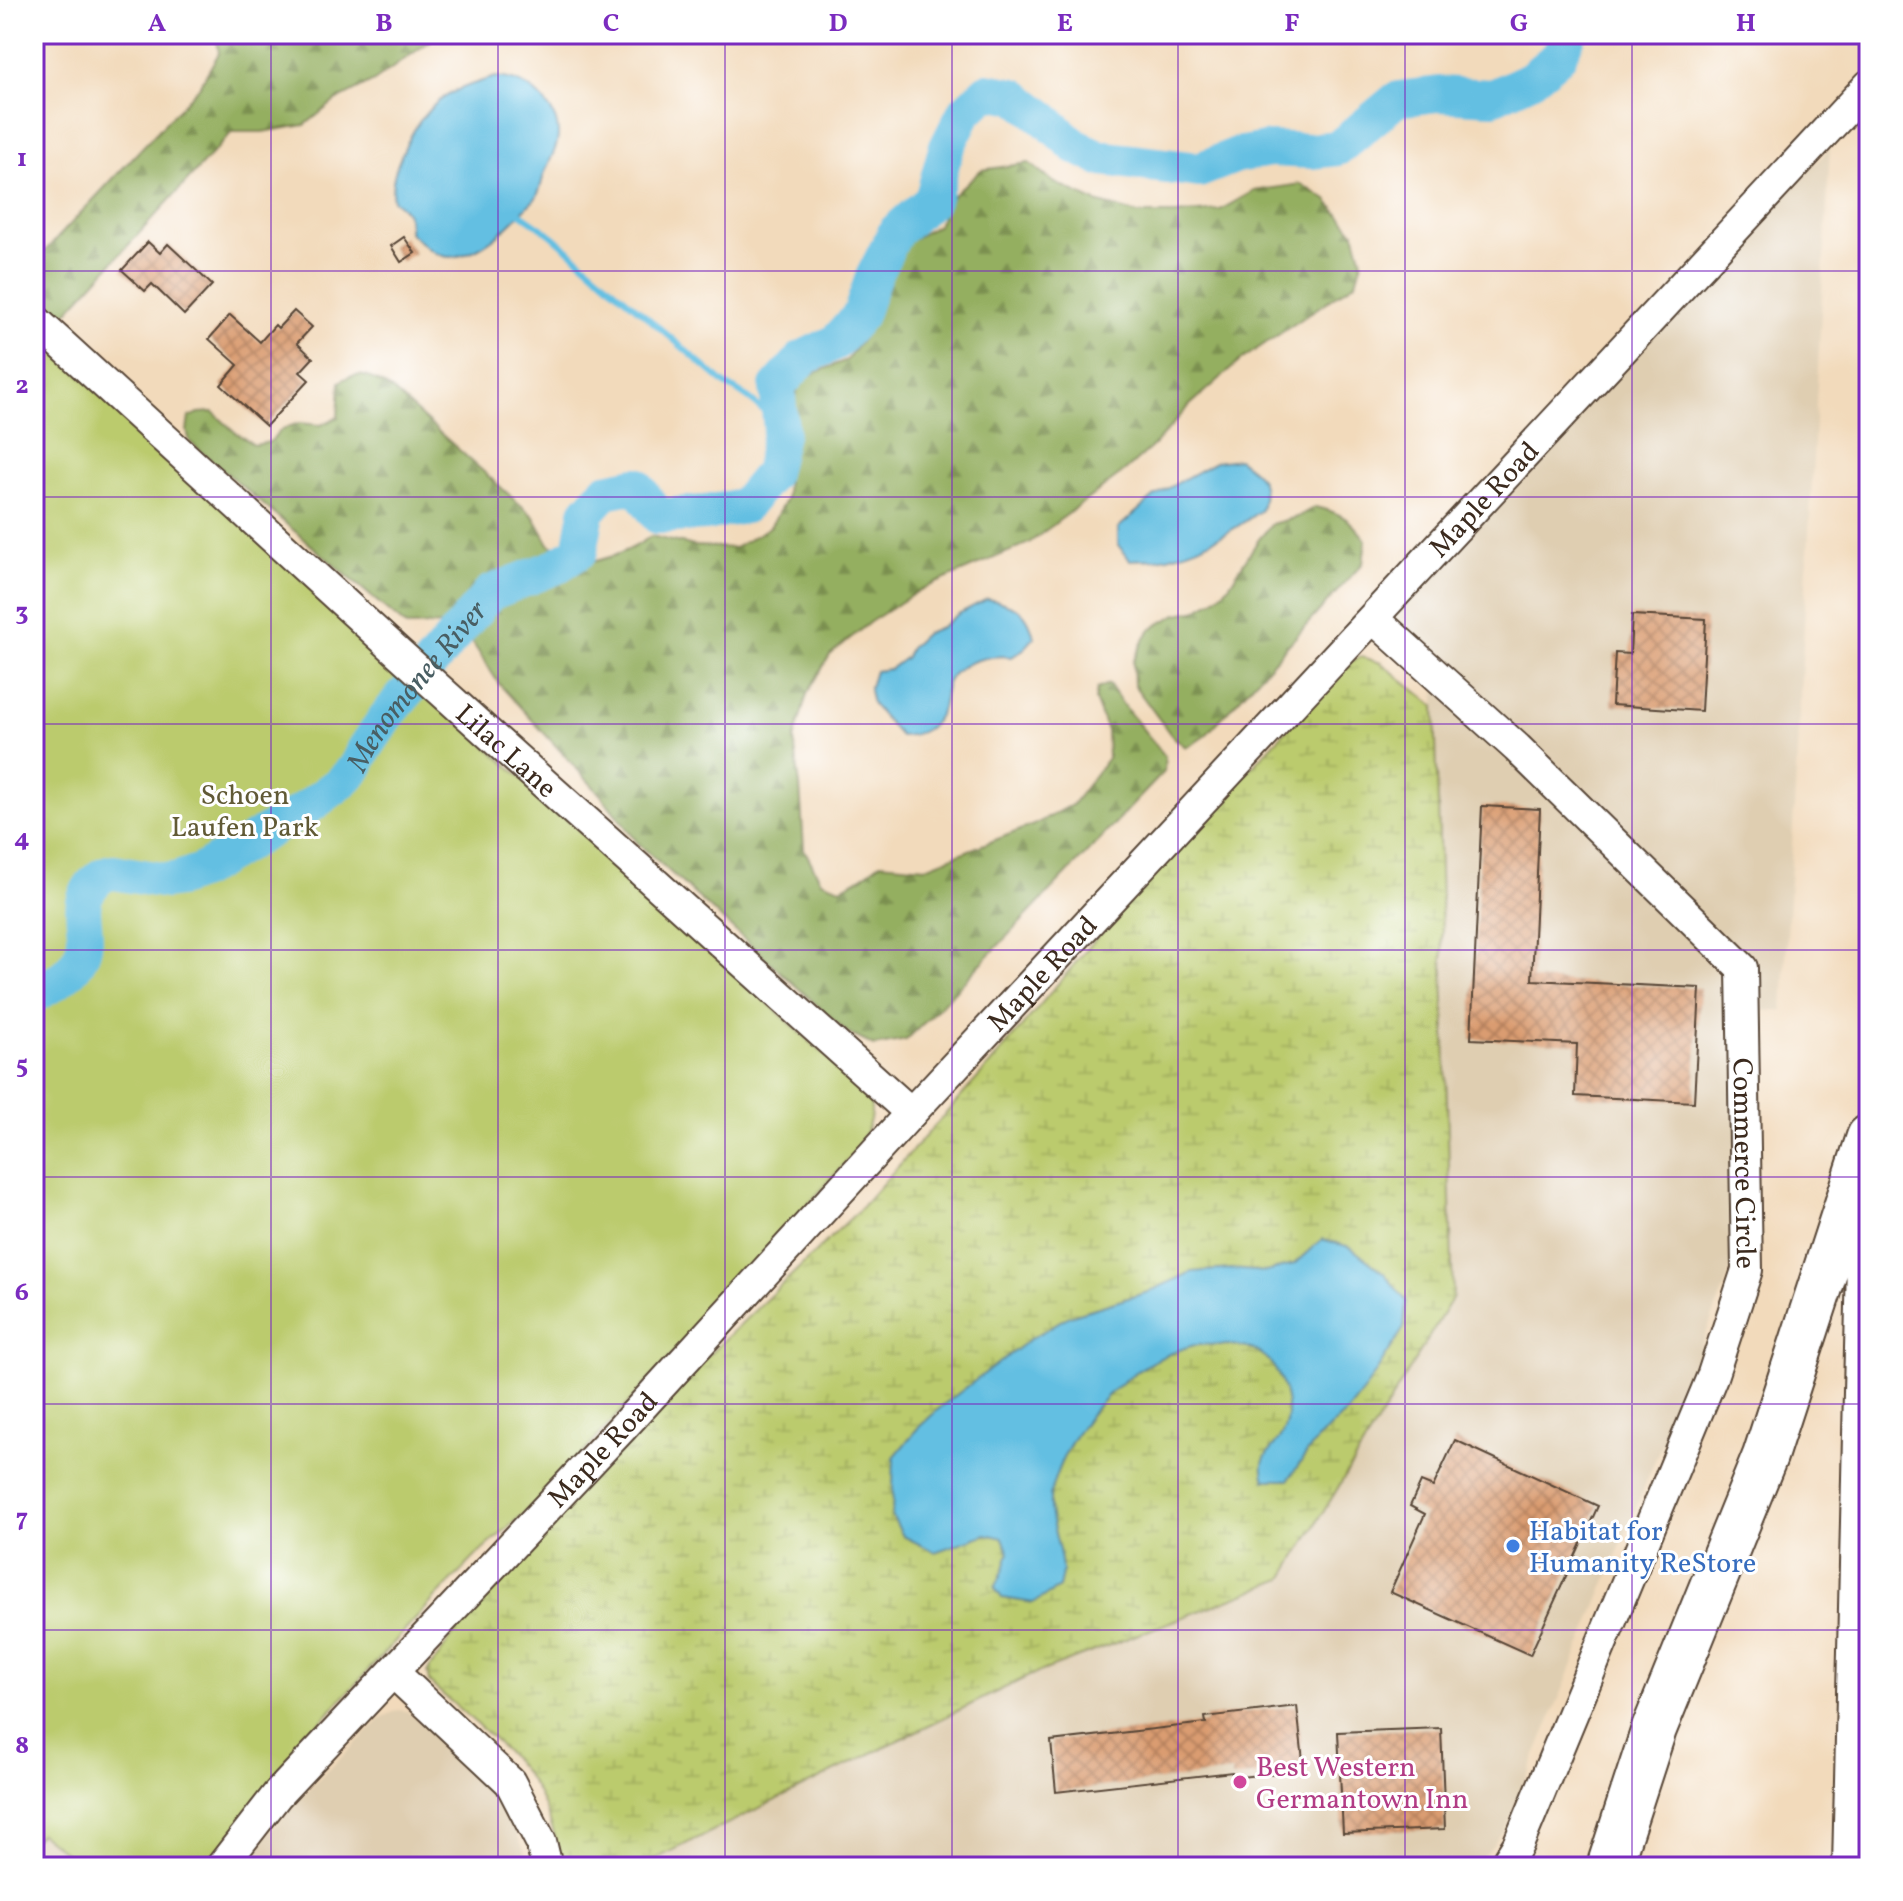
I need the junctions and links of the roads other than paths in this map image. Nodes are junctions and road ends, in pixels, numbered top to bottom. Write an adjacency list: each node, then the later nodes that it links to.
1 (1869, 85): 3 (street, Maple Road)
2 (34, 319): 4 (street, Lilac Lane)
3 (1373, 618): 4 (street, Maple Road); 11 (street, Commerce Circle)
4 (911, 1113): 7 (street, Maple Road)
5 (1869, 1137): 8 (highway)
6 (1869, 1262): 14 (highway)
7 (393, 1672): 9 (street, Maple Road); 10 (street)
8 (1654, 1729): 12 (highway); 13 (highway)
9 (221, 1867)
10 (547, 1867)
11 (1504, 1867)
12 (1580, 1867)
13 (1609, 1867)
14 (1855, 1867)

